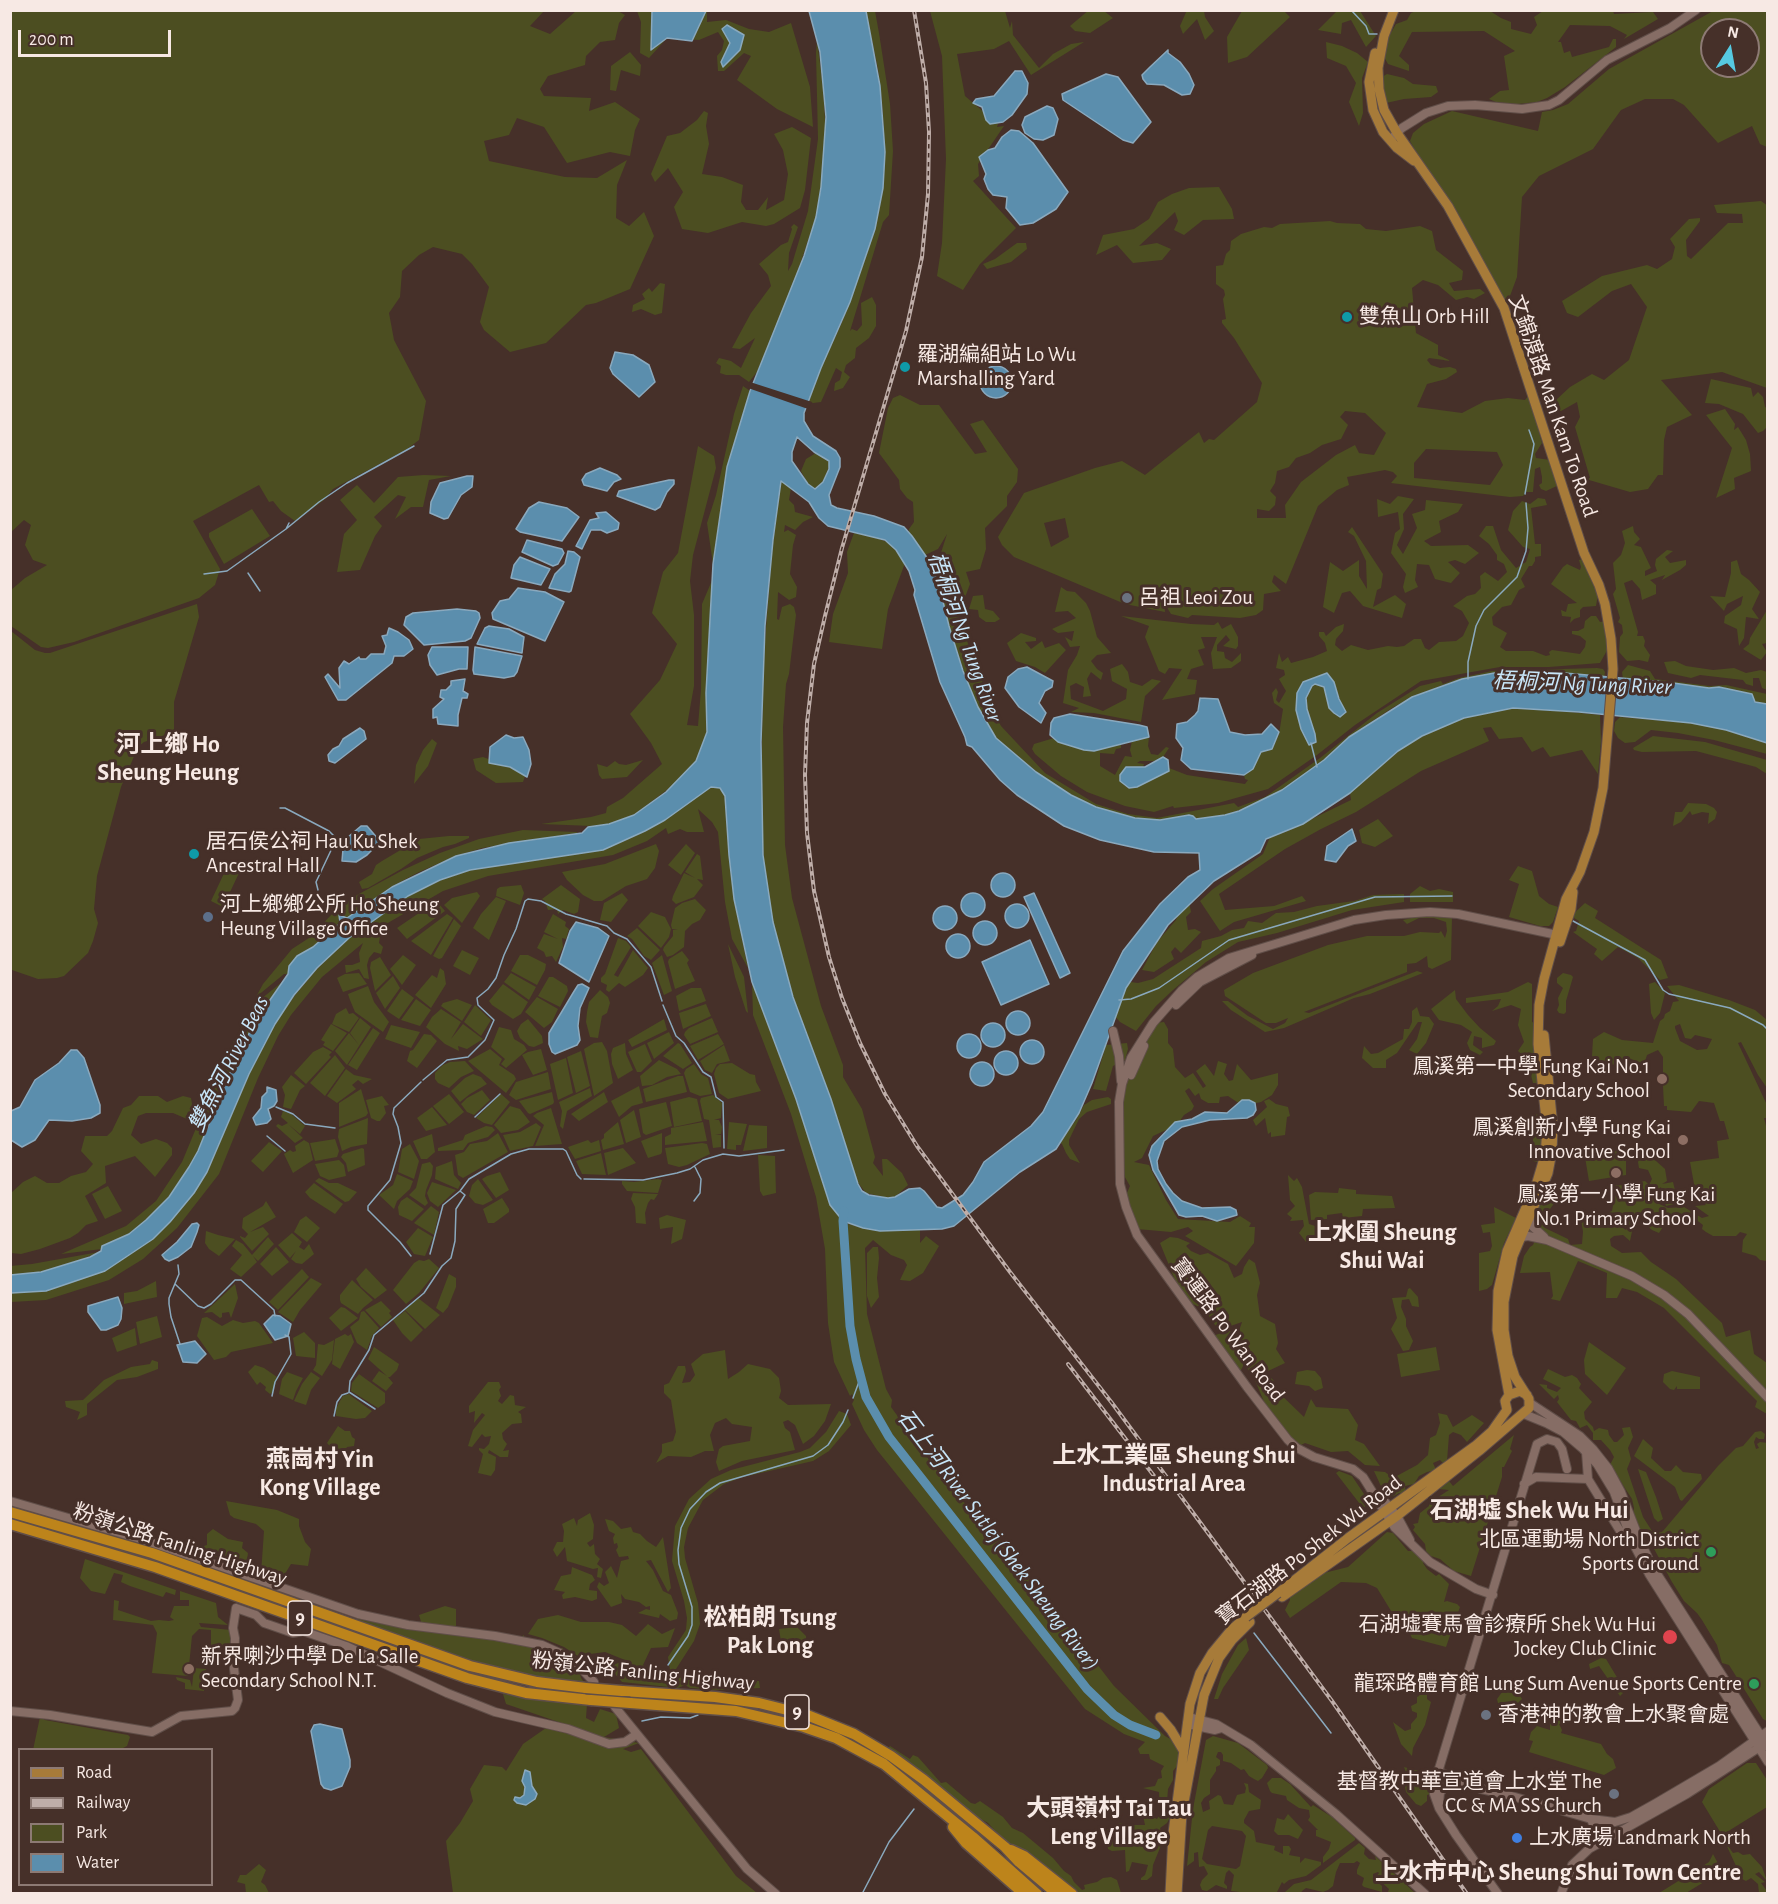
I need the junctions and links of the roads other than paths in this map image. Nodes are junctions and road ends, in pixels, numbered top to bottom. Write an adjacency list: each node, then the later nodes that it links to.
1 (1394, 10): 3 (main road, 文錦渡路 Man Kam To Road)
2 (1696, 10): 3 (street)
3 (1394, 136): 4 (main road, 文錦渡路 Man Kam To Road)
4 (1558, 939): 5 (street, 寶運路 Po Wan Road); 9 (main road); 12 (main road, 寶石湖路 Po Shek Wu Road)
5 (1285, 940): 7 (street, 寶運路 Po Wan Road); 8 (street, 寶運路 Po Wan Road)
6 (1113, 1030): 7 (street)
7 (1122, 1084): 8 (street, 寶運路 Po Wan Road)
8 (1118, 1138): 26 (street, 寶運路 Po Wan Road)
9 (1529, 1215): 10 (street); 11 (main road)
10 (1547, 1240): 11 (street); 13 (street)
11 (1518, 1242): 14 (main road)
12 (1509, 1395): 14 (main road); 15 (main road, 寶石湖路 Po Shek Wu Road)
13 (1767, 1398)
14 (1528, 1399): 16 (main road, 寶石湖路 Po Shek Wu Road); 39 (street)
15 (1507, 1410): 16 (main road); 26 (main road, 寶石湖路 Po Shek Wu Road)
16 (1521, 1415): 17 (street); 28 (main road, 寶石湖路 Po Shek Wu Road)
17 (1586, 1452): 18 (street); 30 (street)
18 (1587, 1465): 19 (street); 23 (street)
19 (1567, 1469): 20 (street); 21 (street)
20 (1529, 1471): 22 (street); 24 (street)
21 (1559, 1477): 22 (street); 23 (street)
22 (1536, 1478): 24 (street)
23 (1588, 1479): 30 (street)
24 (1524, 1484): 31 (street)
25 (10, 1502): 33 (street)
26 (1387, 1510): 28 (street, 寶運路 Po Wan Road); 32 (main road, 寶石湖路 Po Shek Wu Road)
27 (10, 1512): 33 (highway, 粉嶺公路 Fanling Highway / 9)
28 (1393, 1519): 31 (street, 寶運路 Po Wan Road); 32 (main road, 寶石湖路 Po Shek Wu Road)
29 (10, 1524): 45 (highway, 粉嶺公路 Fanling Highway / 9, bridge)
30 (1632, 1541): 39 (street)
31 (1491, 1591): 42 (street)
32 (1280, 1595): 37 (main road, 寶石湖路 Po Shek Wu Road, bridge)
33 (590, 1685): 47 (highway, 粉嶺公路 Fanling Highway / 9, bridge)
34 (615, 1707): 38 (street)
35 (10, 1711): 38 (street)
36 (1160, 1717): 40 (main road)
37 (1193, 1722): 40 (main road, 寶石湖路 Po Shek Wu Road); 55 (main road, 寶石湖路 Po Shek Wu Road); 56 (street)
38 (637, 1734): 49 (street)
39 (1763, 1741): 41 (street); 46 (street); 48 (street)
40 (1183, 1750): 54 (main road, 寶石湖路 Po Shek Wu Road)
41 (1767, 1762)
42 (1437, 1771): 43 (street); 44 (street)
43 (1469, 1784): 44 (street); 46 (street)
44 (1439, 1808): 57 (street)
45 (939, 1810): 50 (highway); 51 (highway, 粉嶺公路 Fanling Highway / 9)
46 (1591, 1819): 48 (street)
47 (1005, 1847): 52 (highway, 粉嶺公路 Fanling Highway / 9); 53 (highway)
48 (1590, 1849): 58 (street)
49 (776, 1893)
50 (1024, 1893)
51 (1037, 1893)
52 (1057, 1893)
53 (1072, 1893)
54 (1170, 1893)
55 (1177, 1893)
56 (1425, 1893)
57 (1498, 1893)
58 (1561, 1893)

